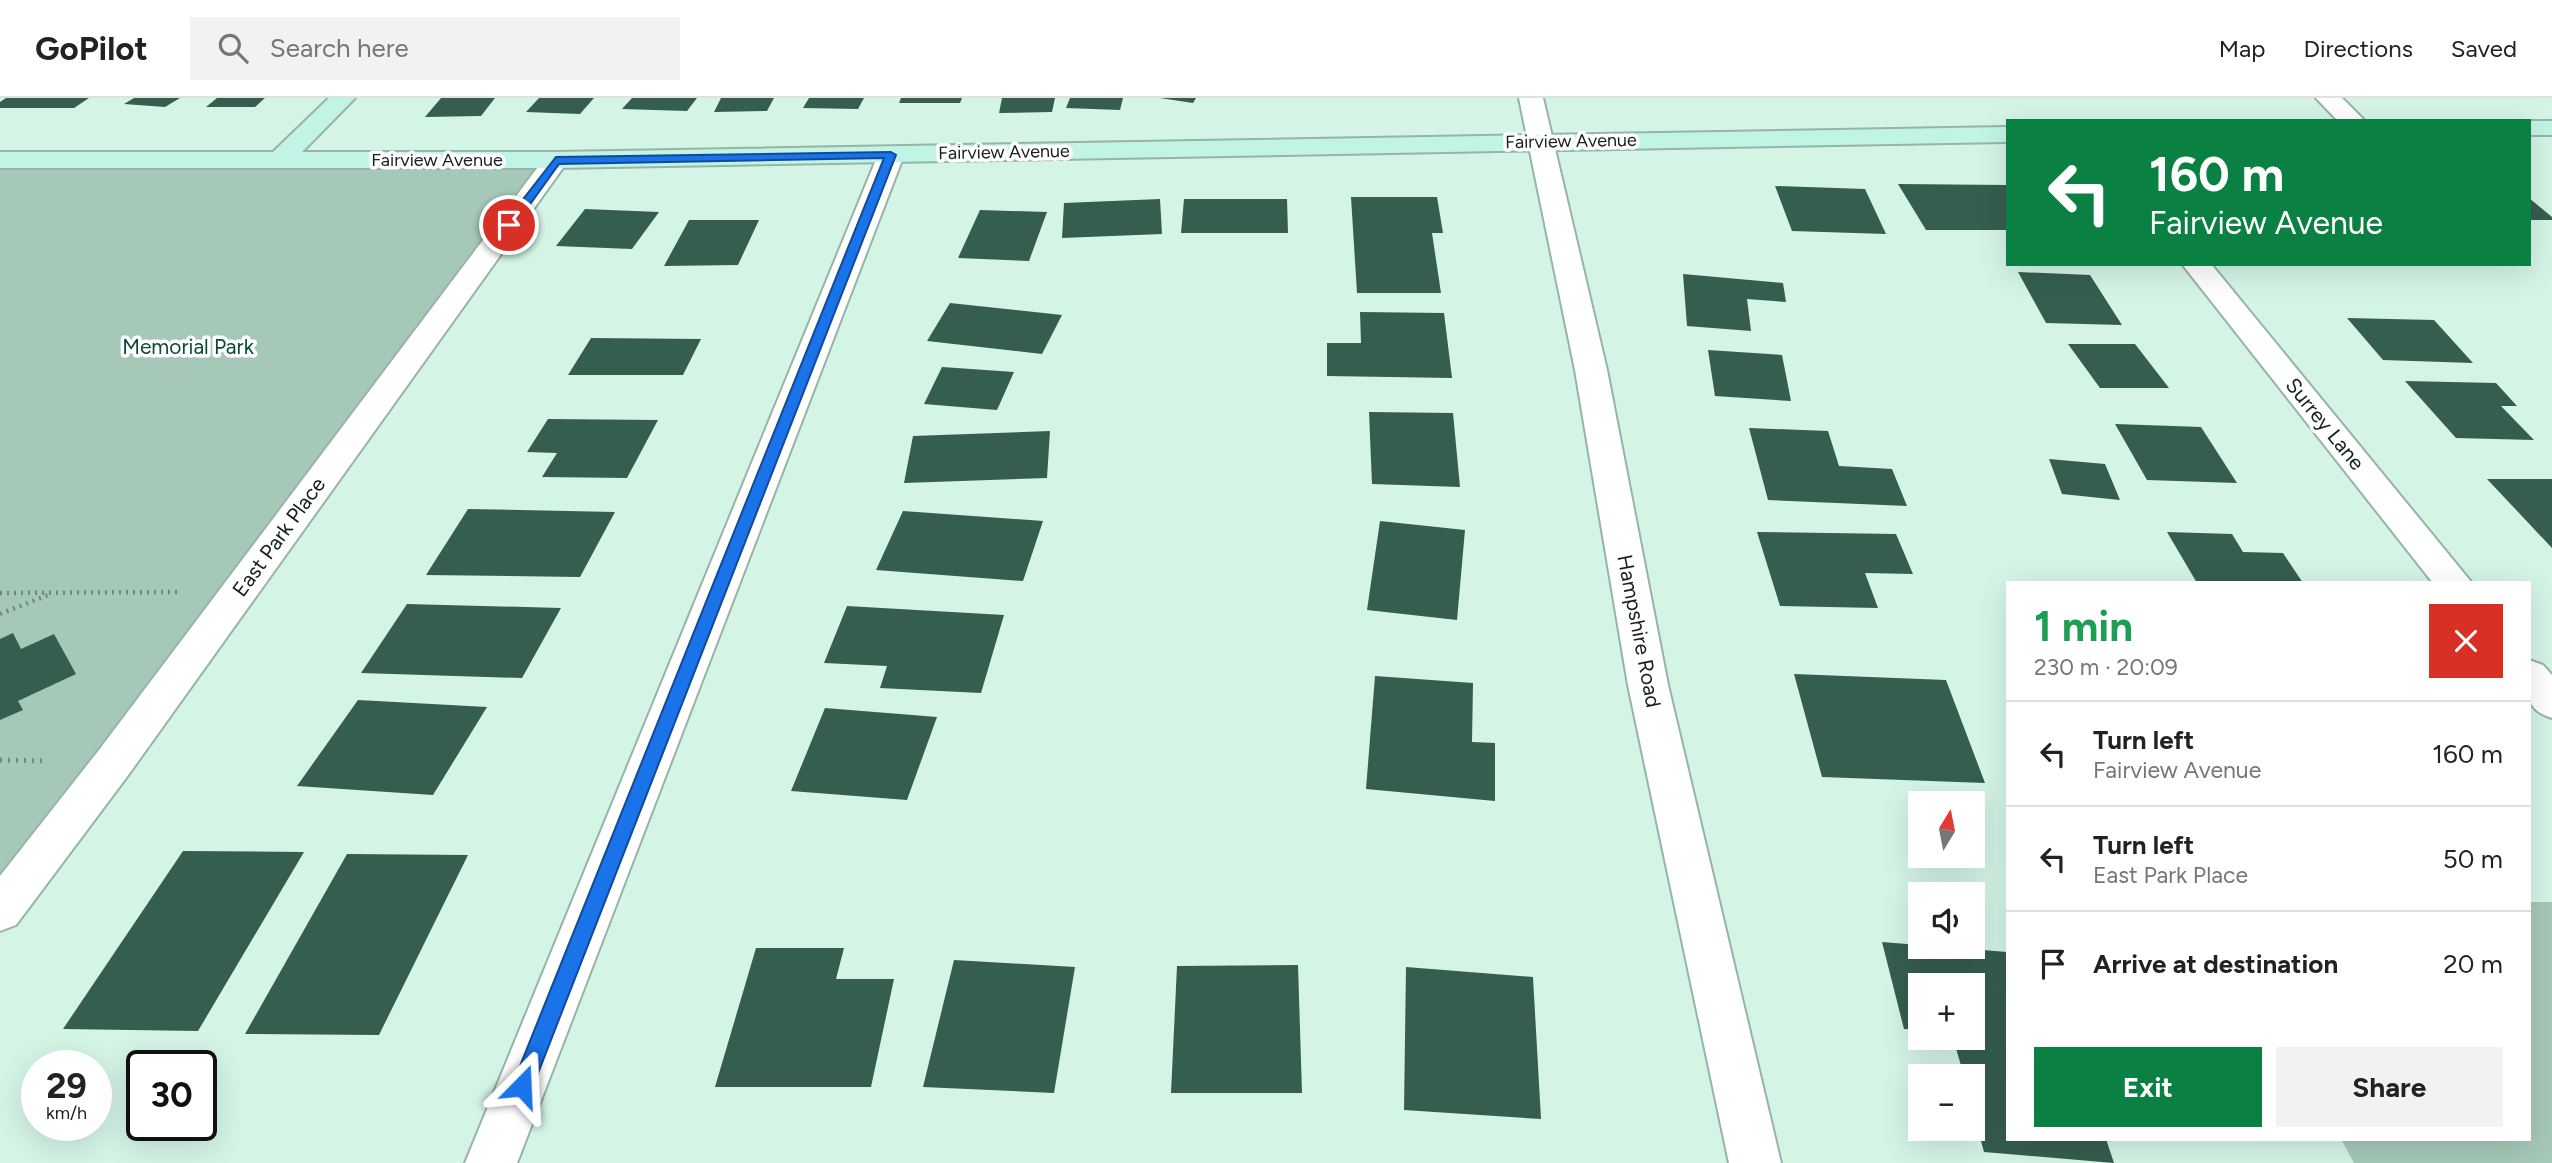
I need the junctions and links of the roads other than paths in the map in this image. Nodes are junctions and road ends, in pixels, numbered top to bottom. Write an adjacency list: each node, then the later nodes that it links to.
1 (343, 98): 9 (street)
2 (1531, 98): 6 (street, Hampshire Road)
3 (2328, 98): 4 (street)
4 (2351, 119)
5 (2006, 135): 6 (street, Fairview Avenue)
6 (1540, 141): 7 (street, Fairview Avenue); 17 (street, Hampshire Road)
7 (891, 155): 10 (street, Fairview Avenue); 16 (street)
8 (0, 160): 9 (street, Fairview Avenue)
9 (280, 160): 10 (street, Fairview Avenue)
10 (556, 160): 15 (street, East Park Place)
11 (2198, 266): 12 (street, Surrey Lane)
12 (2452, 581)
13 (2531, 677): 14 (street)
14 (2552, 703)
15 (0, 911)
16 (491, 1163)
17 (1755, 1163)

